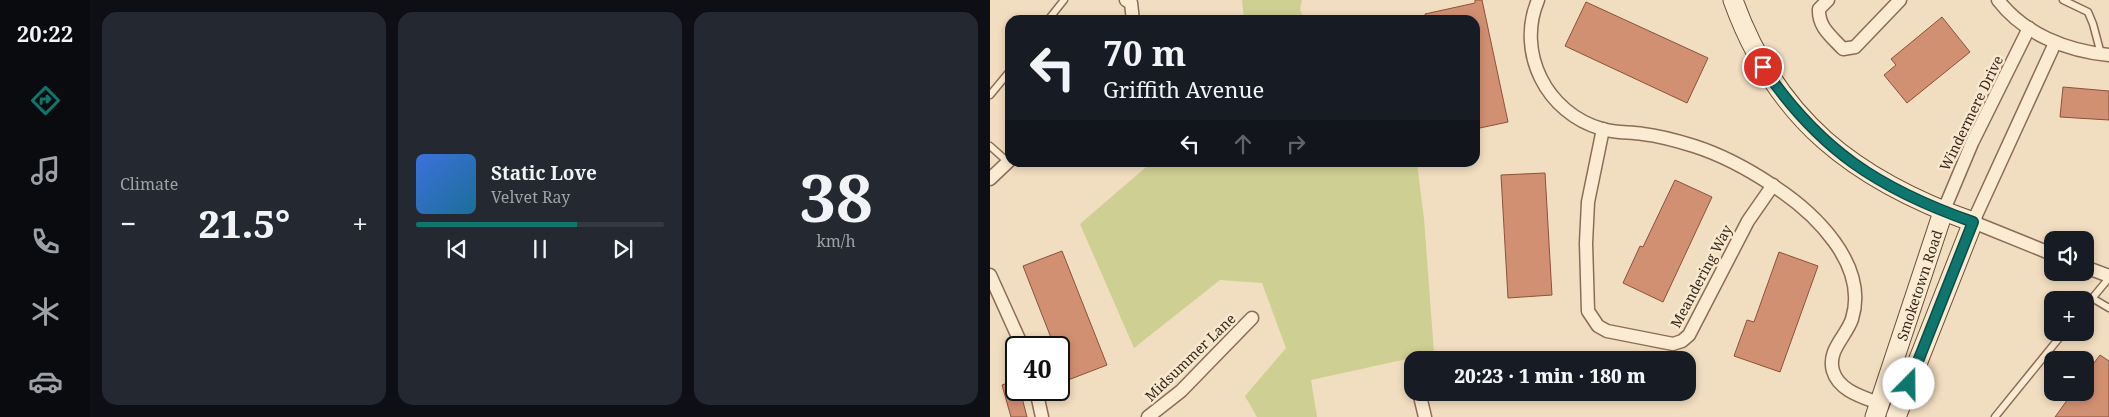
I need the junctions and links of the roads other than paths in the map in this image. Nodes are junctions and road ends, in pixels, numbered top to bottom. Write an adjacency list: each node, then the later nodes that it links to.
1 (1064, 0): 9 (lane)
2 (1126, 0): 10 (street)
3 (1538, 0): 16 (street)
4 (1733, 0): 22 (street)
5 (1828, 0): 6 (street)
6 (1900, 0)
7 (1998, 0): 11 (street)
8 (2064, 0): 13 (lane)
9 (1052, 15)
10 (1132, 15)
11 (2029, 28): 12 (street); 22 (street, Windermere Drive)
12 (2055, 42): 13 (street); 23 (street)
13 (2105, 55)
14 (1005, 77): 15 (lane)
15 (990, 95)
16 (1603, 130): 21 (street); 21 (street, Meandering Way)
17 (990, 146): 18 (lane)
18 (1005, 158)
19 (1005, 165): 20 (street)
20 (990, 179)
21 (1773, 186): 36 (street)
22 (1943, 212): 23 (street); 36 (street, Smoketown Road)
23 (1973, 222): 24 (street); 40 (street, Smoketown Road)
24 (2044, 251)
25 (2094, 271): 27 (street)
26 (990, 275): 32 (street)
27 (2109, 277): 28 (lane)
28 (2094, 296)
29 (2094, 299): 30 (lane)
30 (2109, 308)
31 (1252, 318): 38 (street, Midsummer Lane)
32 (1018, 336)
33 (2057, 341): 41 (lane)
34 (1038, 401): 37 (street)
35 (1421, 401): 39 (street)
36 (1878, 411)
37 (1042, 417)
38 (1148, 417)
39 (1425, 417)
40 (1896, 417)
41 (1995, 417)

